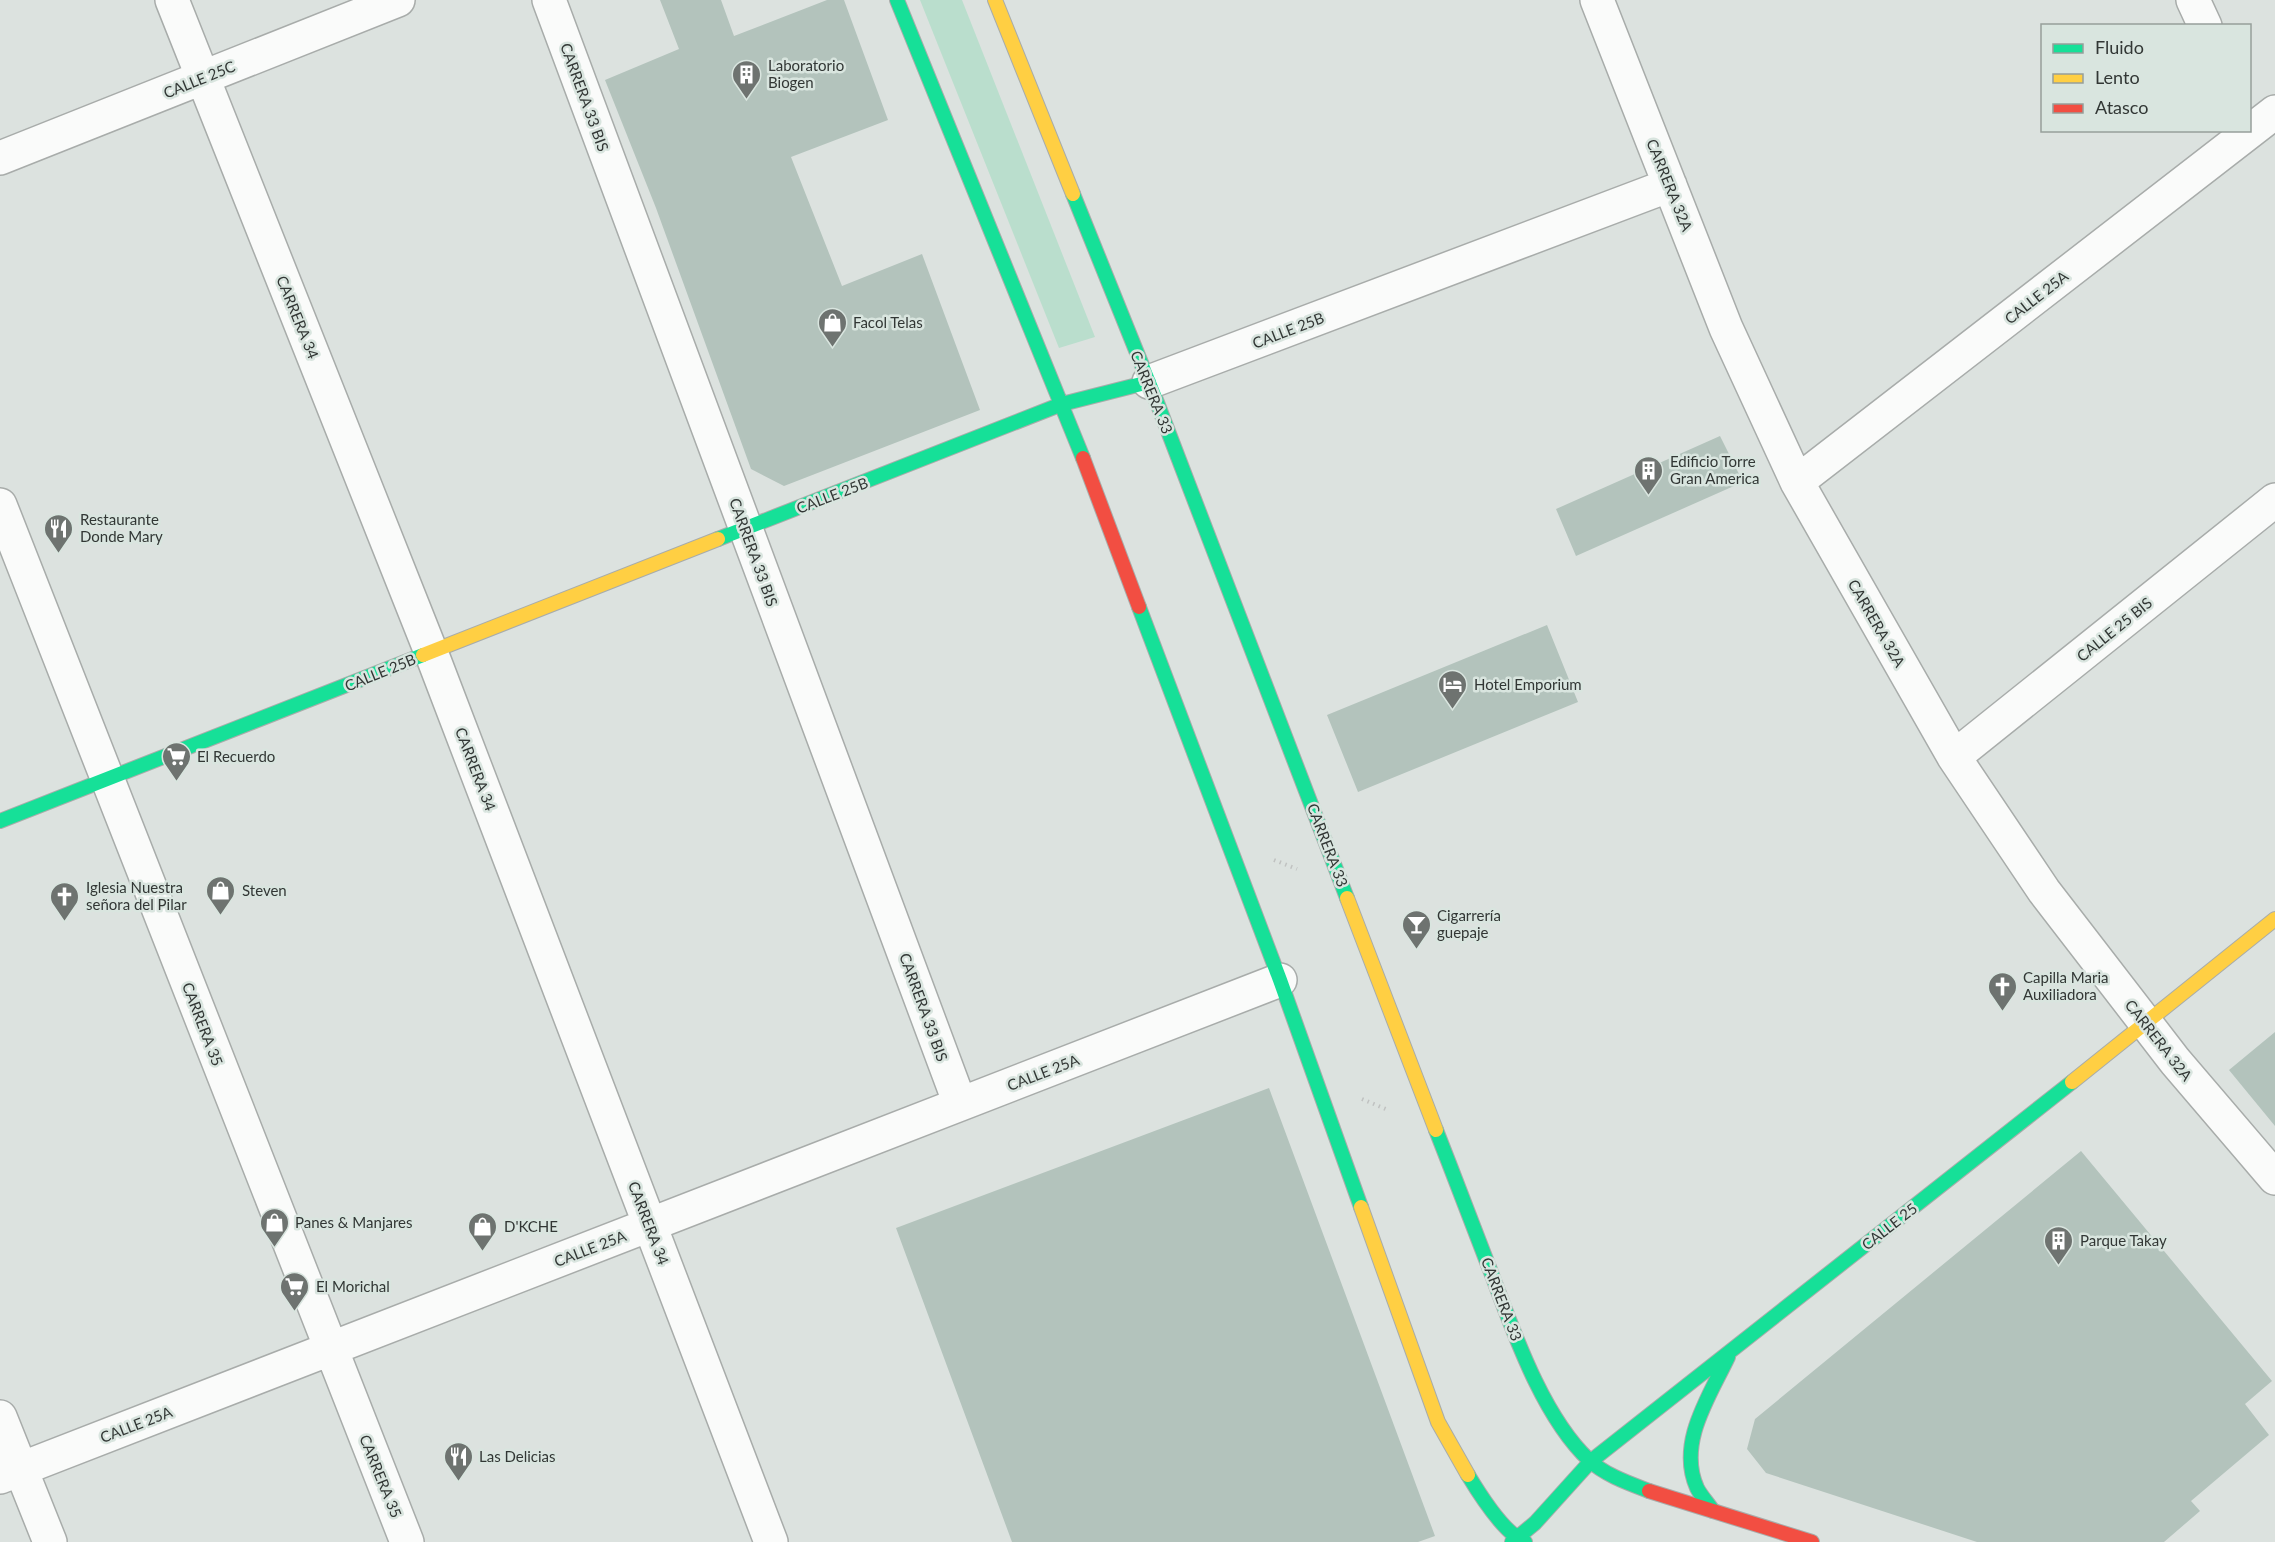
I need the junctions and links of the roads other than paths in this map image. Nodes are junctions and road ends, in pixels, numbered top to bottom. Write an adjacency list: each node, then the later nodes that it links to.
1 (172, 0): 9 (street, CARRERA 34)
2 (398, 0): 9 (street, CALLE 25C)
3 (549, 0): 18 (street, CARRERA 33 BIS)
4 (897, 0): 14 (main road)
5 (995, 0): 13 (main road, CARRERA 33)
6 (1597, 0): 12 (street, CARRERA 32A)
7 (2193, 0): 8 (street)
8 (2204, 24)
9 (203, 78): 11 (street, CALLE 25C); 19 (street, CARRERA 34)
10 (2246, 132): 15 (street, CALLE 25A)
11 (0, 158)
12 (1670, 185): 13 (street, CALLE 25B); 15 (street, CARRERA 32A)
13 (1149, 382): 14 (main road, CALLE 25B); 32 (main road, CARRERA 33)
14 (1062, 404): 18 (main road, CALLE 25B); 24 (main road)
15 (1797, 482): 20 (street, CARRERA 32A)
16 (2275, 500): 20 (street, CALLE 25 BIS)
17 (0, 505): 21 (street, CARRERA 35)
18 (745, 529): 19 (main road, CALLE 25B); 26 (street, CARRERA 33 BIS)
19 (431, 652): 21 (main road, CALLE 25B); 28 (street, CARRERA 34)
20 (1954, 758): 25 (street, CARRERA 32A)
21 (106, 780): 22 (main road, CALLE 25B); 29 (street, CARRERA 35)
22 (0, 821)
23 (2275, 919): 25 (main road, CALLE 25)
24 (1280, 980): 26 (street, CALLE 25A); 35 (main road)
25 (2145, 1023): 27 (street, CARRERA 32A); 30 (main road, CALLE 25)
26 (960, 1104): 28 (street, CALLE 25A)
27 (2275, 1179)
28 (650, 1225): 29 (street, CALLE 25A); 38 (street, CARRERA 34)
29 (330, 1348): 33 (street, CALLE 25A); 37 (street, CARRERA 35)
30 (1731, 1350): 32 (main road, CALLE 25); 34 (main road)
31 (0, 1418): 33 (street)
32 (1591, 1461): 34 (main road, CARRERA 33); 35 (main road, CALLE 25)
33 (10, 1473): 36 (street)
34 (1713, 1511): 39 (main road, CARRERA 33)
35 (1519, 1541)
36 (50, 1542)
37 (407, 1542)
38 (771, 1542)
39 (1812, 1542)

